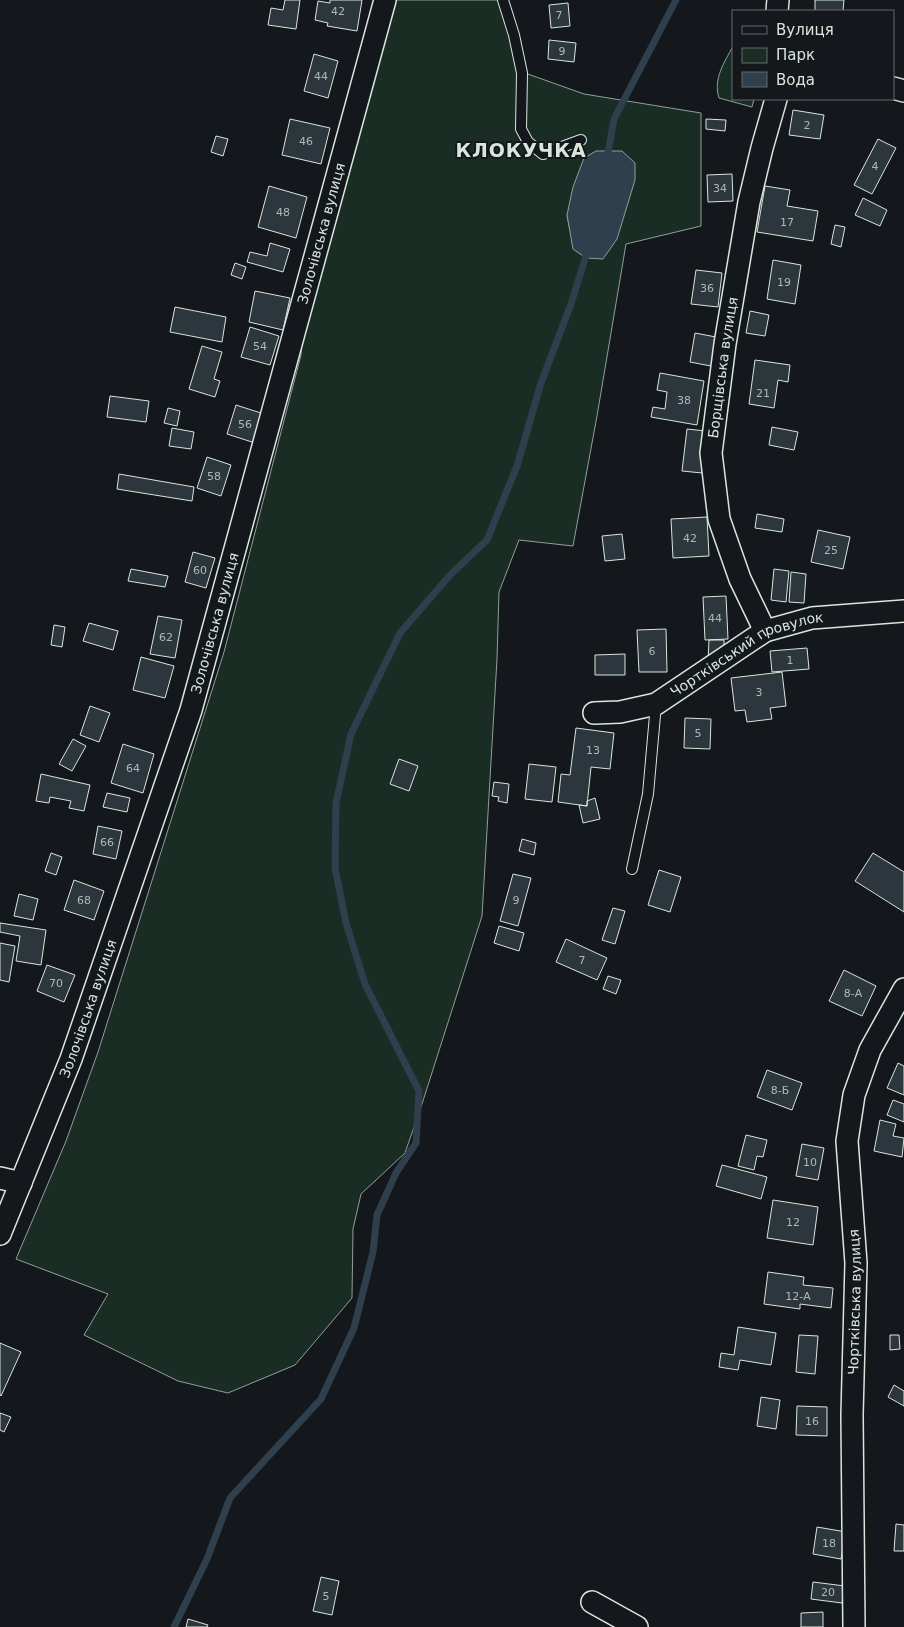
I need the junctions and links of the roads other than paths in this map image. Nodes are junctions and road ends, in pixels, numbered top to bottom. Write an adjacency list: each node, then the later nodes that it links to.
1 (385, 0): 12 (street, Золочівська вулиця)
2 (503, 0): 4 (lane)
3 (776, 100): 6 (street, Борщівська вулиця)
4 (582, 140)
5 (904, 611): 6 (street, Чортківський провулок)
6 (765, 631): 7 (street, Чортківський провулок)
7 (656, 704): 8 (street, Чортківський провулок); 9 (lane)
8 (594, 713)
9 (632, 869)
10 (904, 989): 16 (street, Чортківська вулиця)
11 (0, 1178): 12 (street)
12 (21, 1183): 13 (street, Золочівська вулиця)
13 (0, 1234)
14 (592, 1602): 15 (street)
15 (637, 1627)
16 (854, 1627)

